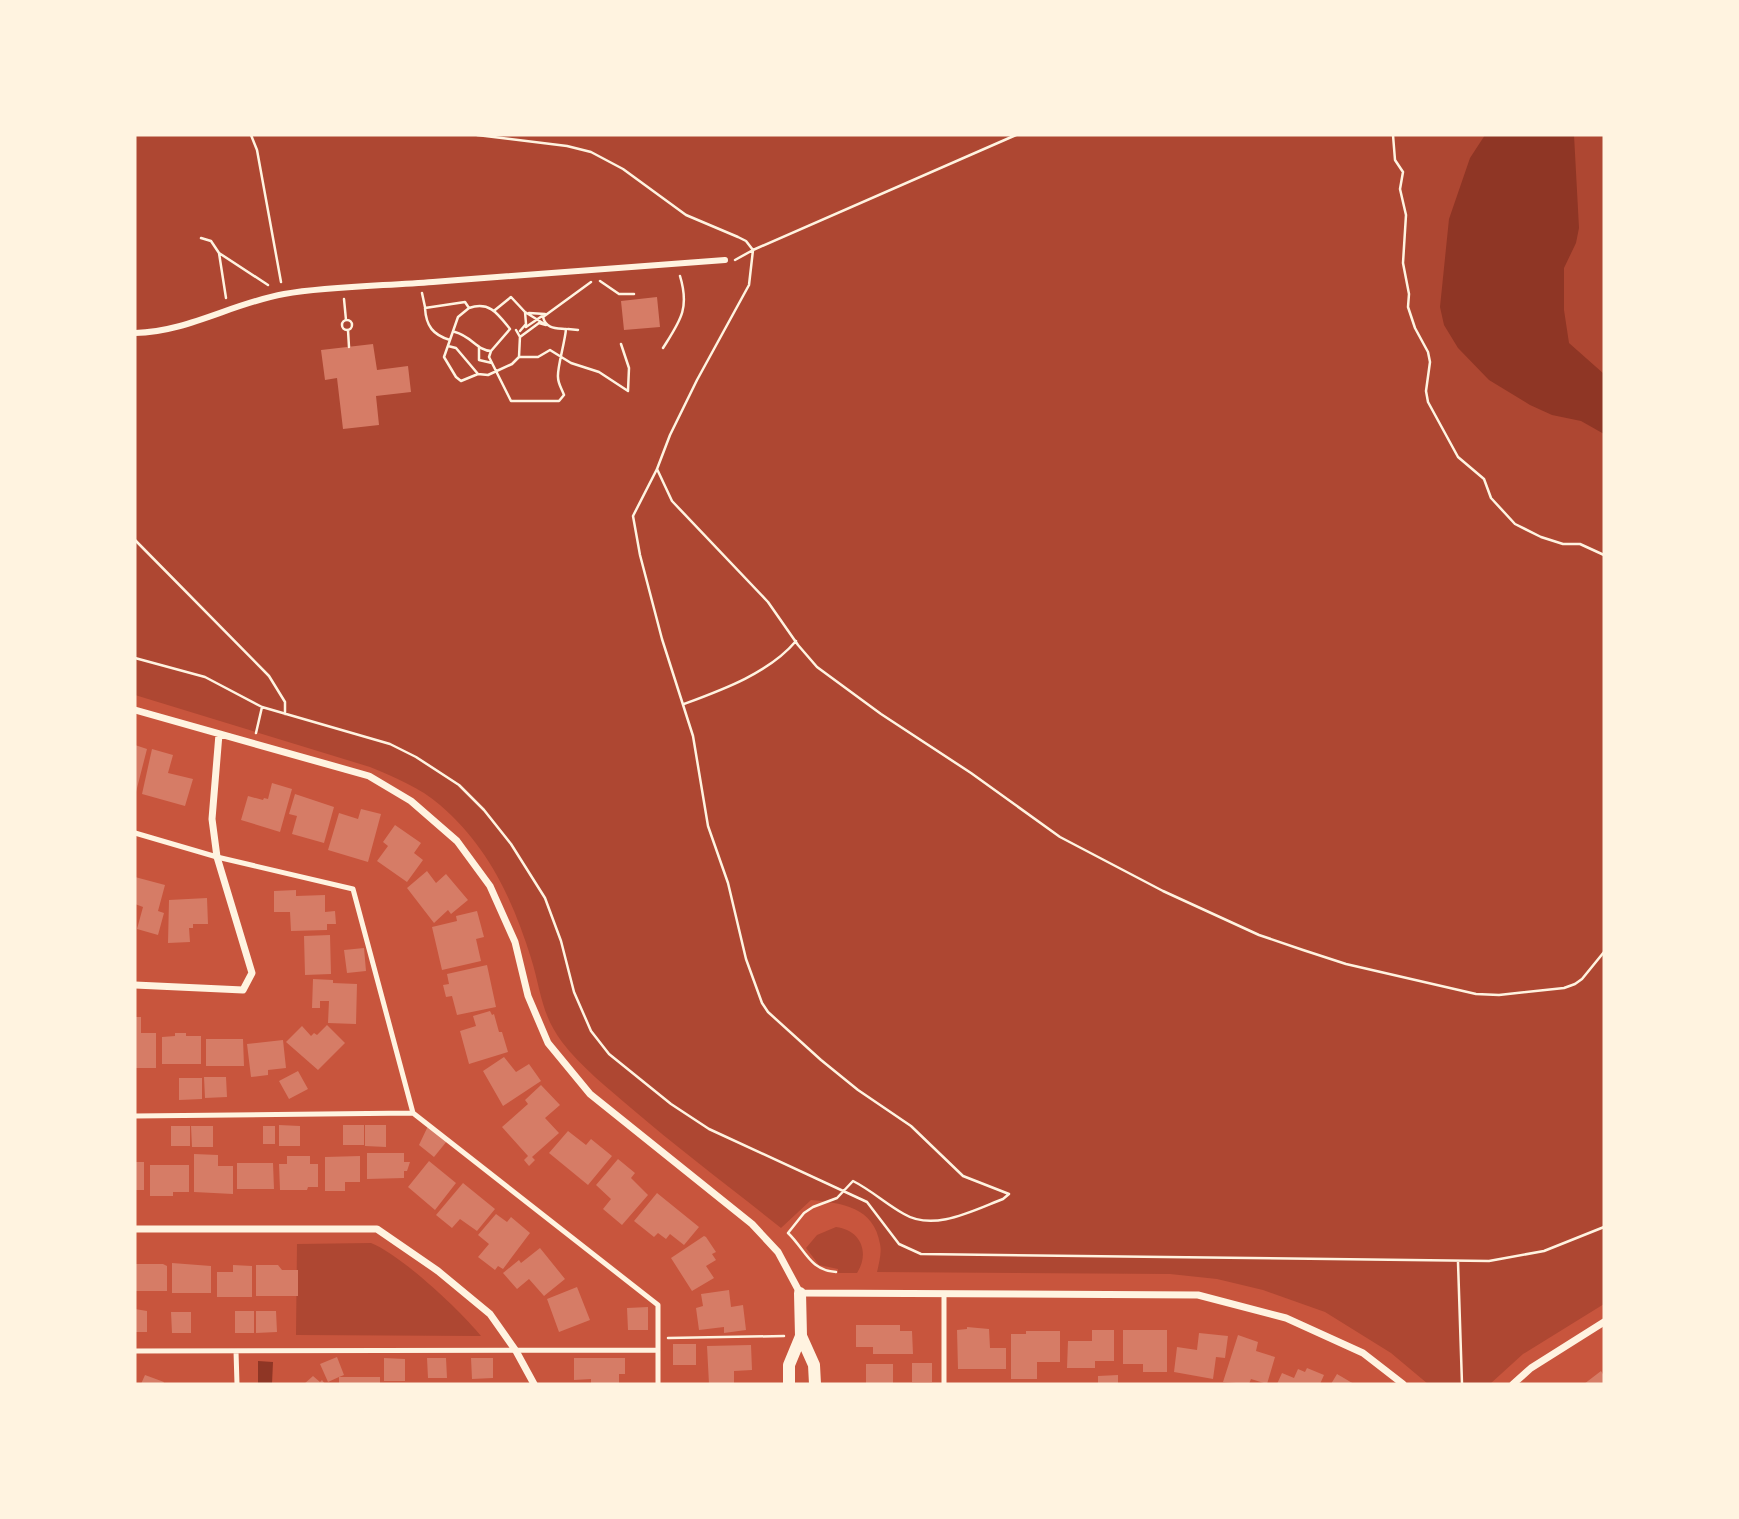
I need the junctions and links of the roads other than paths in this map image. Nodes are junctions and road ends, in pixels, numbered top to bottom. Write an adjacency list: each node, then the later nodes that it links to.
1 (725, 260): 2 (street)
2 (135, 332)
3 (135, 710): 4 (street)
4 (219, 734): 6 (street); 11 (street)
5 (135, 833): 6 (lane)
6 (217, 857): 7 (street); 8 (lane)
7 (135, 985)
8 (413, 1113): 9 (lane); 16 (lane)
9 (135, 1116)
10 (135, 1229): 15 (street)
11 (800, 1293): 12 (street); 14 (street)
12 (944, 1294): 24 (lane); 25 (street)
13 (1604, 1322): 26 (street)
14 (801, 1336): 22 (street); 23 (street)
15 (516, 1350): 16 (lane); 18 (lane); 20 (street)
16 (658, 1350): 21 (lane)
17 (135, 1351): 18 (lane)
18 (236, 1351): 19 (lane)
19 (237, 1384)
20 (534, 1384)
21 (658, 1384)
22 (789, 1384)
23 (815, 1384)
24 (944, 1384)
25 (1404, 1384)
26 (1513, 1384)

